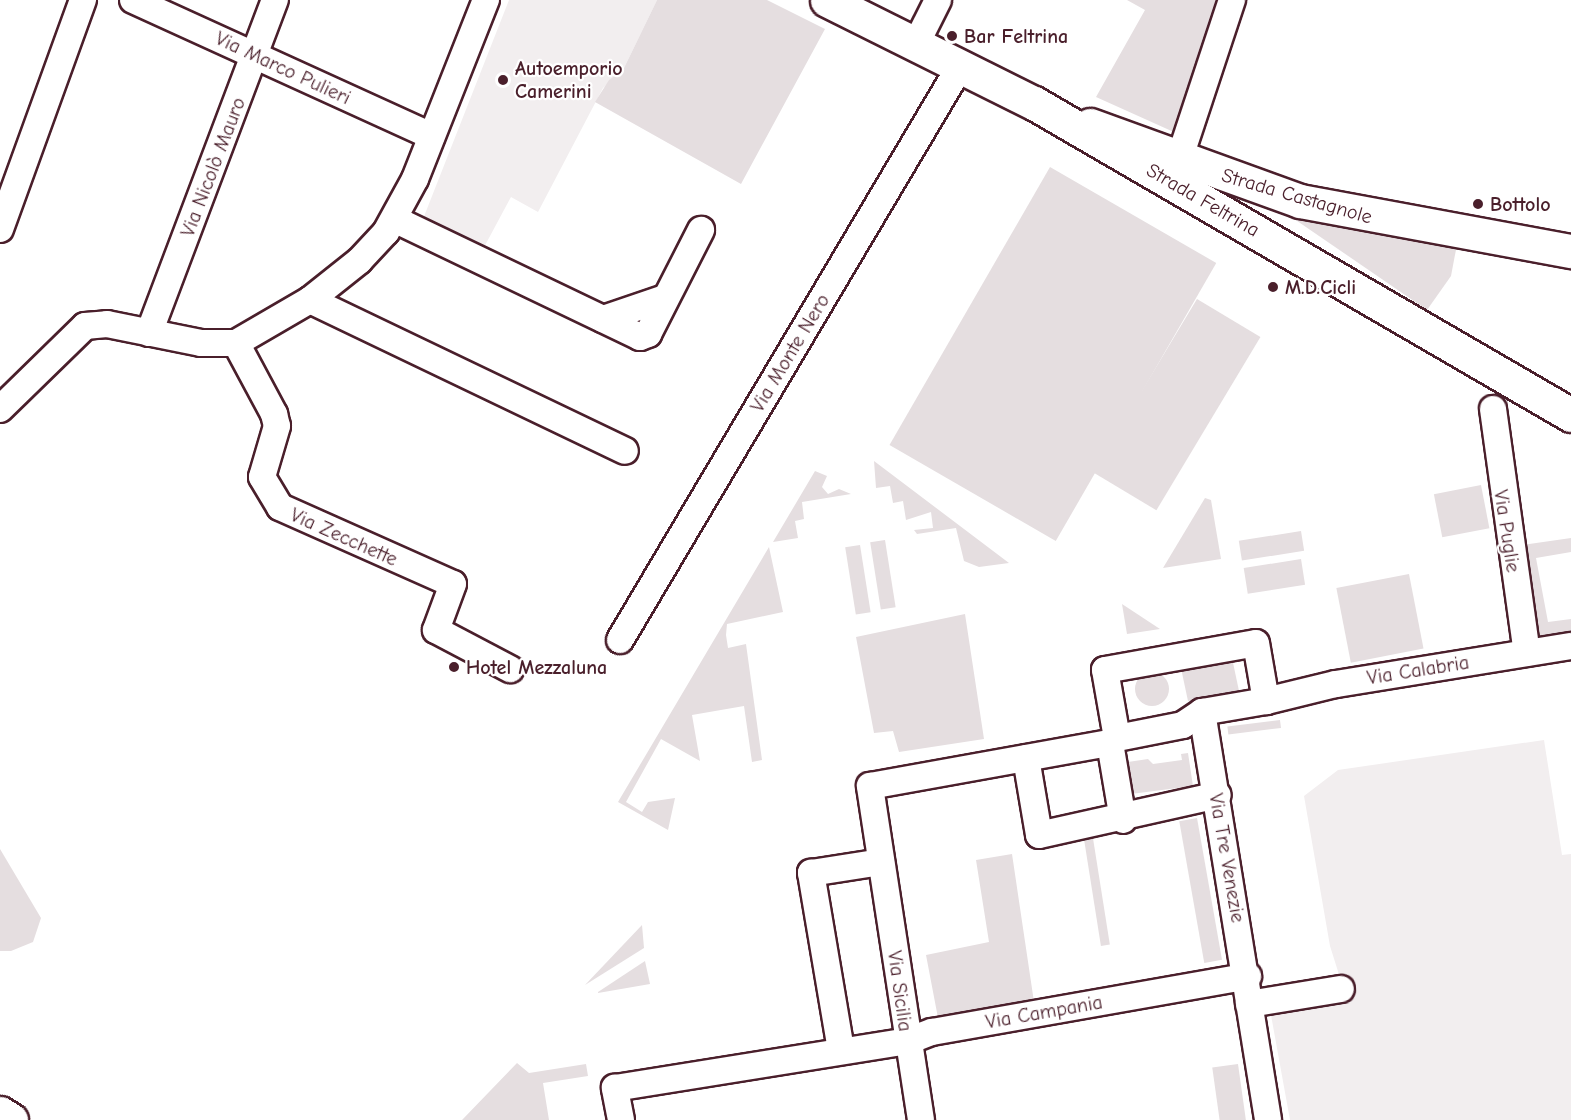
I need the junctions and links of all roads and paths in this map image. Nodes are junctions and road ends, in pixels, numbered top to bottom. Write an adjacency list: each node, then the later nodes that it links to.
1 (83, 0): 15 (street)
2 (133, 0): 9 (street, Via Marco Pulieri)
3 (275, 0): 9 (street, Via Nicolò Mauro)
4 (486, 0): 12 (street)
5 (827, 0): 8 (main road, Strada Feltrina)
6 (938, 0): 8 (street)
7 (1232, 0): 13 (street)
8 (916, 44): 10 (main road, Strada Feltrina)
9 (255, 56): 12 (street, Via Marco Pulieri); 19 (street, Via Nicolò Mauro)
10 (961, 66): 11 (main road, Strada Feltrina); 25 (street, Via Monte Nero)
11 (1034, 103): 13 (main road, Strada Castagnole); 23 (main road, Strada Feltrina)
12 (432, 136): 14 (street)
13 (1179, 160): 17 (main road, Strada Castagnole)
14 (394, 219): 16 (street); 18 (street)
15 (2, 220)
16 (701, 230)
17 (1571, 251)
18 (310, 300): 20 (street); 24 (street)
19 (149, 333): 20 (street); 21 (street)
20 (236, 343): 28 (street, Via Zecchette)
21 (0, 409)
22 (1493, 409): 27 (street, Via Puglie)
23 (1571, 415)
24 (625, 451)
25 (620, 640)
26 (1571, 646): 27 (street, Via Calabria)
27 (1527, 653): 29 (street, Via Calabria)
28 (510, 669)
29 (1266, 701): 30 (street, Via Calabria); 31 (street)
30 (1202, 711): 31 (street, Via Sicilia); 33 (street, Via Tre Venezie)
31 (1113, 741): 32 (street, Via Sicilia); 34 (street)
32 (1026, 758): 34 (street); 35 (street, Via Sicilia)
33 (1218, 795): 34 (street); 36 (street, Via Tre Venezie)
34 (1123, 820)
35 (881, 862): 39 (street, Via Sicilia); 40 (street)
36 (1248, 976): 38 (street, Via Tre Venezie); 39 (street, Via Campania)
37 (1341, 989): 38 (street)
38 (1249, 1004): 45 (street, Via Tre Venezie)
39 (908, 1041): 40 (street, Via Campania); 44 (street, Via Sicilia)
40 (841, 1050): 43 (street, Via Campania)
41 (0, 1113): 42 (main road)
42 (11, 1120)
43 (621, 1120)
44 (921, 1120)
45 (1269, 1120)

